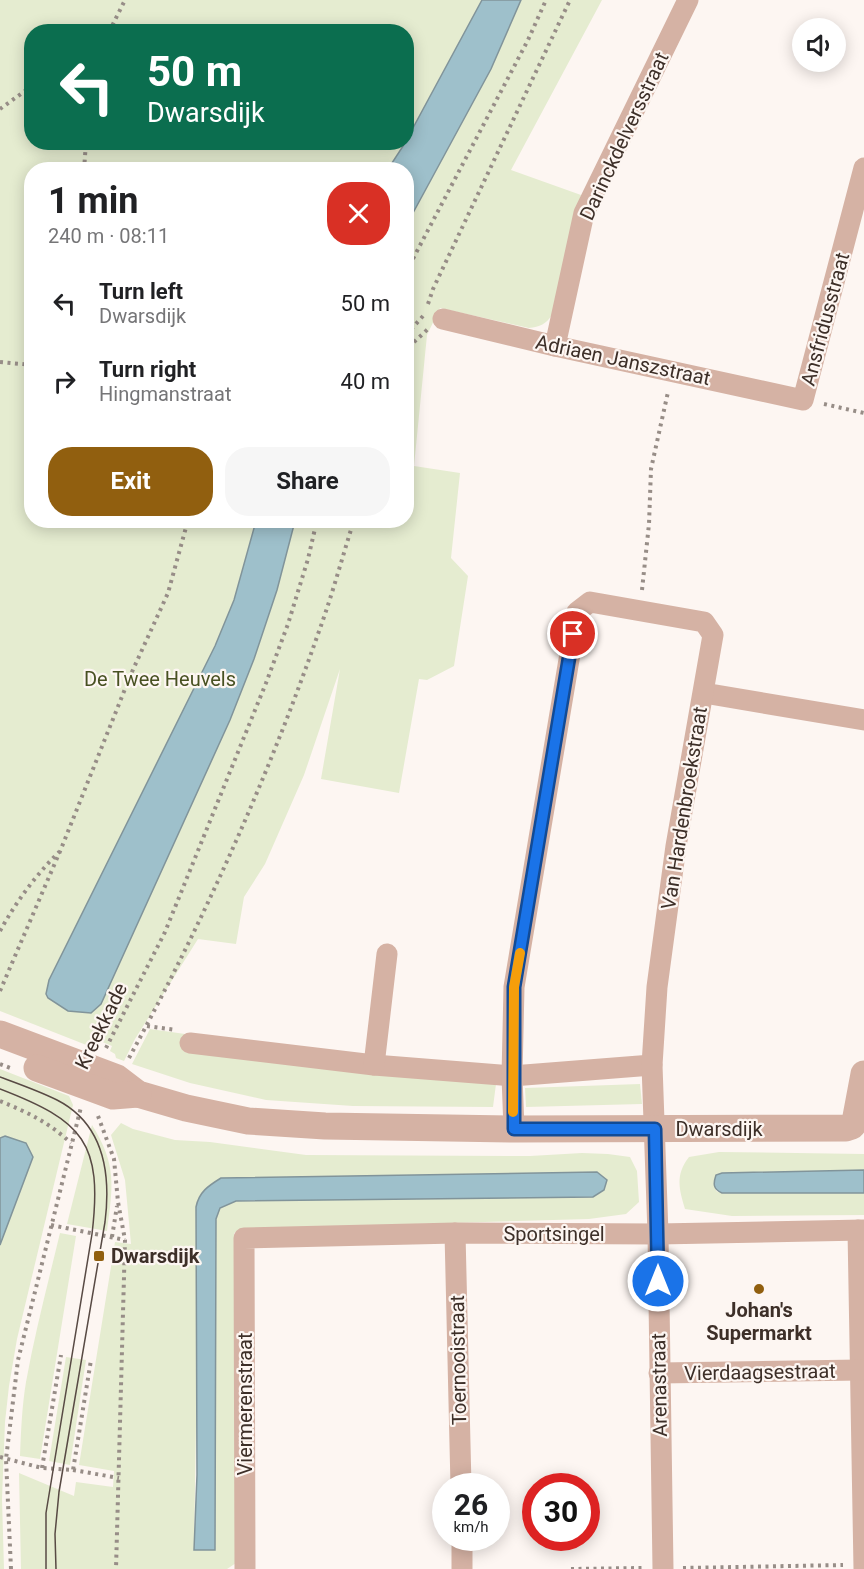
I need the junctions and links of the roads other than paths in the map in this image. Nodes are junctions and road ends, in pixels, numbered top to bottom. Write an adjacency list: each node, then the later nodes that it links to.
1 (688, 0): 5 (street, Darinckdelversstraat)
2 (864, 168): 3 (street, Ansfridusstraat)
3 (860, 202): 6 (street, Ansfridusstraat)
4 (434, 317): 5 (street, Adriaen Janszstraat)
5 (555, 346): 6 (street, Adriaen Janszstraat)
6 (803, 400)
7 (704, 693): 8 (street); 14 (street, Van Hardenbroekstraat); 16 (street, Van Hardenbroekstraat)
8 (864, 720)
9 (387, 954): 13 (street)
10 (0, 1034): 17 (street, Dwarsdijk)
11 (190, 1042): 13 (street)
12 (0, 1053): 17 (street, Dwarsdijk)
13 (374, 1065): 16 (street)
14 (652, 1065): 16 (street); 19 (street, Van Hardenbroekstraat)
15 (864, 1074): 19 (street, Dwarsdijk)
16 (512, 1076): 18 (street)
17 (98, 1081): 18 (street, Dwarsdijk)
18 (514, 1129): 19 (street, Dwarsdijk)
19 (655, 1129): 22 (street, Arenastraat)
20 (861, 1230): 22 (street, Sportsingel); 24 (street)
21 (455, 1233): 22 (street, Sportsingel); 23 (street, Sportsingel); 26 (street, Toernooistraat)
22 (658, 1234): 25 (street, Arenastraat)
23 (244, 1238): 30 (street, Viermerenstraat)
24 (861, 1371): 25 (street, Vierdaagsestraat); 28 (street)
25 (659, 1373): 29 (street, Arenastraat)
26 (461, 1473)
27 (462, 1551): 31 (street)
28 (864, 1567)
29 (663, 1568)
30 (245, 1569)
31 (462, 1569)

